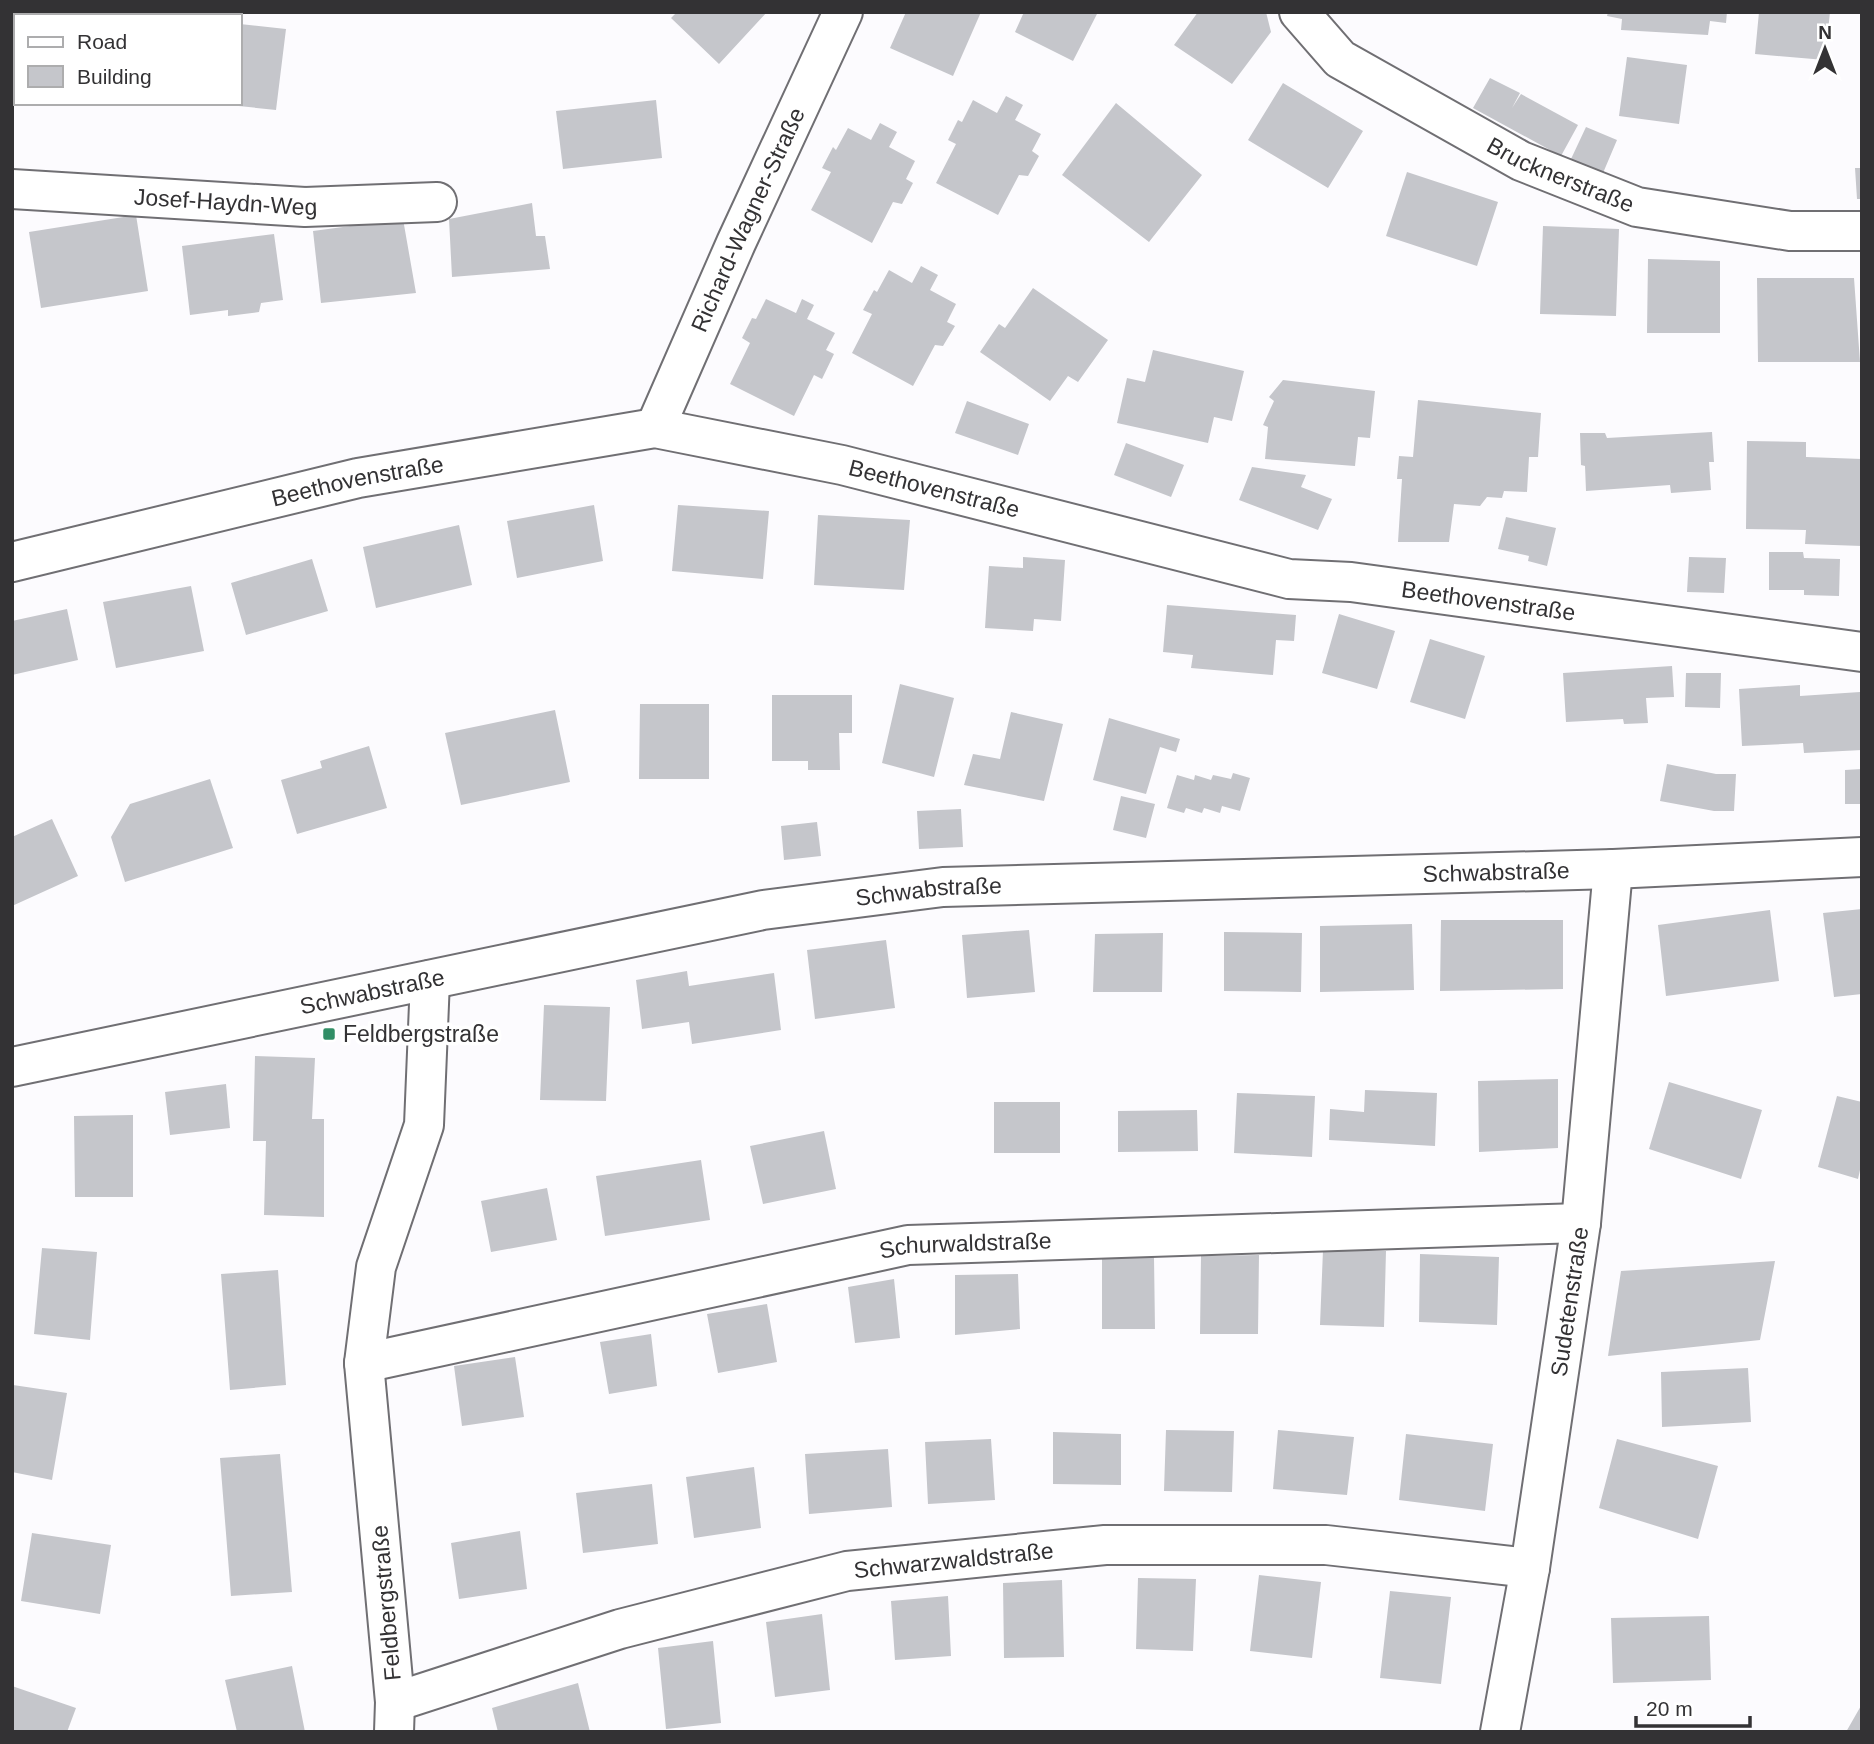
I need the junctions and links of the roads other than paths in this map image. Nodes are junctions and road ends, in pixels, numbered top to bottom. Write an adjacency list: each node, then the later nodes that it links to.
1 (843, 12): 6 (street, Richard-Wagner-Straße)
2 (1299, 12): 5 (street, Brucknerstraße)
3 (12, 189): 4 (street, Josef-Haydn-Weg)
4 (437, 202)
5 (1862, 231)
6 (655, 428): 7 (street, Beethovenstraße); 8 (street, Beethovenstraße)
7 (12, 562)
8 (1862, 652)
9 (1862, 857): 10 (street, Schwabstraße)
10 (1613, 869): 11 (street, Schwabstraße); 13 (street, Sudetenstraße)
11 (430, 980): 12 (street, Schwabstraße); 14 (street, Feldbergstraße)
12 (12, 1067)
13 (1581, 1223): 14 (street, Schurwaldstraße); 15 (street, Sudetenstraße)
14 (364, 1363): 16 (street, Feldbergstraße)
15 (1530, 1568): 16 (street, Schwarzwaldstraße); 17 (street, Sudetenstraße)
16 (394, 1717)
17 (1500, 1732)

